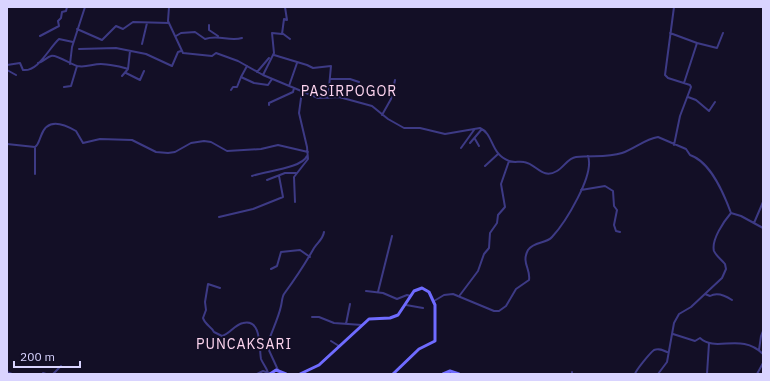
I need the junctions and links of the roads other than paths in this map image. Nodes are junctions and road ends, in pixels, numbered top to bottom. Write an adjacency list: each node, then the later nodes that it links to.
1 (72, 7): 13 (street)
2 (85, 7): 9 (street)
3 (169, 7): 7 (street)
4 (285, 7): 10 (street)
5 (674, 7): 11 (street)
6 (147, 23): 7 (street); 9 (street); 20 (street)
7 (169, 23): 14 (street)
8 (209, 25): 15 (street)
9 (77, 29): 18 (street)
10 (282, 33): 17 (street); 24 (street)
11 (670, 33): 19 (street); 45 (street)
12 (723, 33): 19 (street)
13 (40, 36)
14 (176, 36): 15 (street); 23 (street)
15 (218, 36): 16 (street)
16 (242, 38)
17 (290, 38)
18 (73, 42): 26 (street); 28 (street)
19 (697, 43): 45 (street)
20 (142, 44)
21 (79, 49): 22 (street)
22 (130, 51): 23 (street); 32 (street)
23 (181, 51): 31 (street)
24 (274, 55): 27 (street); 38 (street)
25 (268, 58): 35 (street)
26 (38, 63): 28 (street); 29 (street)
27 (297, 63): 42 (street); 46 (street)
28 (70, 64): 30 (street)
29 (7, 65)
30 (78, 66): 32 (street); 47 (street)
31 (248, 66): 35 (street); 40 (street)
32 (128, 69): 36 (street)
33 (7, 70): 37 (street)
34 (144, 71): 36 (street)
35 (257, 72): 38 (street)
36 (126, 73): 39 (street)
37 (16, 75)
38 (263, 75): 41 (street)
39 (122, 76)
40 (241, 78): 41 (street); 49 (street)
41 (272, 78): 46 (street)
42 (330, 79): 44 (street); 52 (street)
43 (395, 80): 55 (street)
44 (359, 82)
45 (684, 83): 51 (street)
46 (289, 86): 48 (street)
47 (64, 87)
48 (294, 88): 50 (street); 54 (street)
49 (231, 90)
50 (302, 91): 52 (street); 65 (street)
51 (688, 97): 53 (street); 61 (street)
52 (328, 98): 55 (street)
53 (715, 102)
54 (269, 105)
55 (382, 115): 56 (street)
56 (474, 129): 57 (street); 64 (street)
57 (482, 129): 58 (street); 66 (street)
58 (475, 139): 59 (street); 62 (street)
59 (470, 143)
60 (7, 144): 63 (street)
61 (674, 145): 67 (street); 79 (street)
62 (479, 146)
63 (35, 147): 65 (street); 71 (street)
64 (460, 148)
65 (308, 153): 70 (street); 72 (street)
66 (498, 154): 68 (street); 69 (street)
67 (588, 156): 68 (street); 75 (street)
68 (509, 161): 94 (street)
69 (485, 166)
70 (296, 173): 73 (street); 76 (street)
71 (35, 174)
72 (252, 176)
73 (279, 176): 74 (street); 81 (street)
74 (267, 180)
75 (581, 190): 85 (street); 94 (street)
76 (295, 202)
77 (763, 202): 82 (street)
78 (7, 212): 80 (street)
79 (731, 213): 82 (street); 92 (street)
80 (7, 216)
81 (219, 217)
82 (754, 223): 83 (street)
83 (763, 228)
84 (324, 232): 87 (street)
85 (620, 232)
86 (392, 236): 91 (street)
87 (310, 256): 88 (street); 114 (street)
88 (271, 269)
89 (220, 288): 120 (street)
90 (366, 290): 91 (street)
91 (378, 292): 93 (street)
92 (705, 294): 95 (street); 104 (street)
93 (411, 296): 96 (main road); 98 (main road)
94 (460, 296): 96 (street)
95 (732, 300)
96 (434, 302): 123 (main road)
97 (350, 304): 101 (street)
98 (406, 306): 99 (street); 102 (main road)
99 (423, 308)
100 (312, 317): 101 (street)
101 (346, 324): 102 (street)
102 (362, 325): 108 (main road)
103 (763, 331): 105 (street)
104 (673, 334): 107 (street); 110 (street)
105 (762, 335): 109 (street)
106 (331, 341): 108 (street)
107 (709, 343): 109 (street); 128 (street)
108 (338, 346): 116 (main road)
109 (759, 350): 111 (street)
110 (668, 352): 126 (street); 127 (street)
111 (763, 354)
112 (763, 363): 129 (street)
113 (61, 366): 118 (street)
114 (276, 371): 120 (main road); 121 (main road)
115 (7, 372): 117 (street)
116 (306, 372): 122 (main road)
117 (12, 374)
118 (53, 374)
119 (257, 374): 120 (street)
120 (269, 374)
121 (286, 374)
122 (300, 374)
123 (392, 374)
124 (443, 374): 125 (main road)
125 (459, 374)
126 (636, 374)
127 (658, 374)
128 (707, 374)
129 (757, 374)

